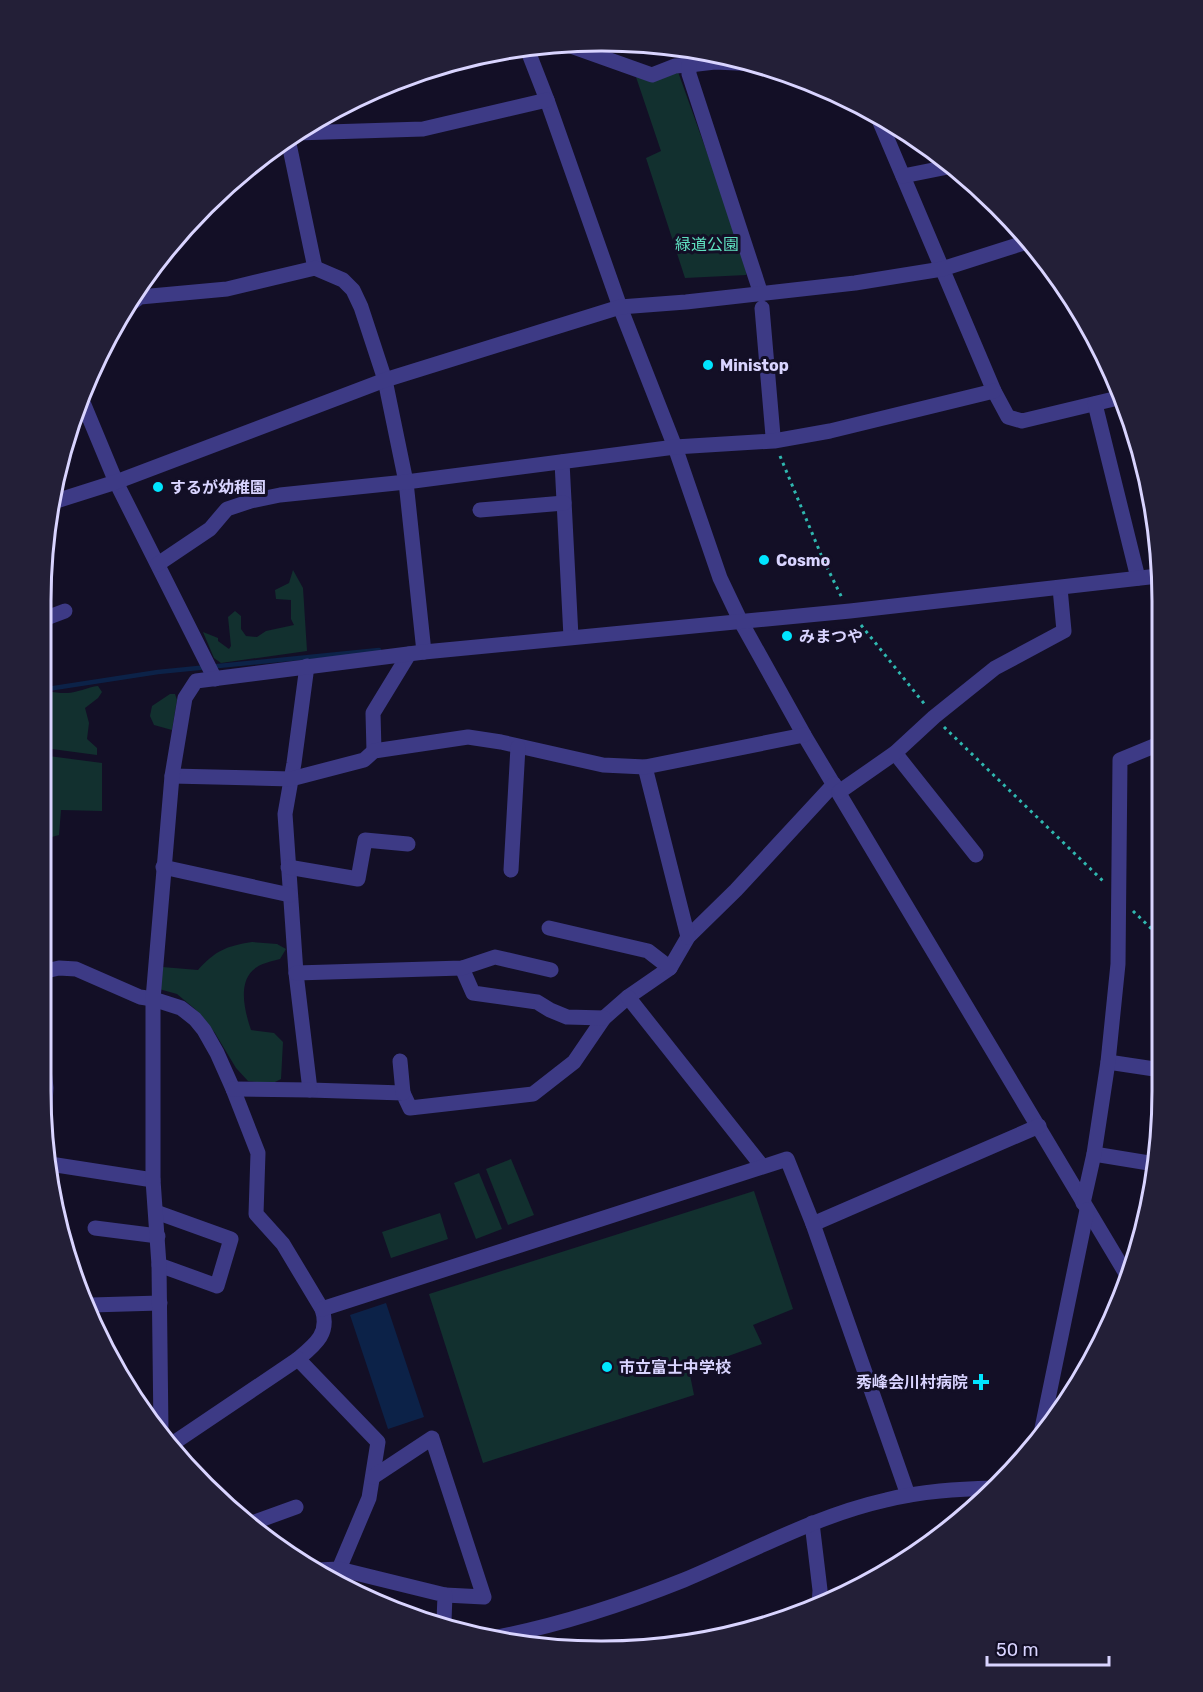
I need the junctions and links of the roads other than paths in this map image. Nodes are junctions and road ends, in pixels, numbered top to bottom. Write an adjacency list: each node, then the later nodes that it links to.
1 (586, 51): 4 (street)
2 (530, 56): 5 (street)
3 (716, 64): 4 (street)
4 (689, 65): 15 (street)
5 (547, 100): 7 (street); 16 (street)
6 (882, 128): 10 (street)
7 (314, 132)
8 (290, 148): 12 (street)
9 (941, 168): 10 (street)
10 (903, 176): 13 (street)
11 (1020, 244): 13 (street)
12 (315, 268): 14 (street); 17 (street)
13 (942, 269): 15 (street); 18 (street)
14 (144, 297)
15 (761, 301): 16 (street); 22 (street)
16 (620, 307): 17 (street); 23 (street)
17 (385, 380): 25 (street); 26 (street)
18 (994, 391): 20 (street); 23 (street)
19 (1113, 399): 20 (street)
20 (1095, 404): 32 (street)
21 (86, 410): 25 (street)
22 (773, 436)
23 (675, 447): 24 (street); 36 (street)
24 (562, 462): 26 (street); 28 (street)
25 (116, 482): 27 (street); 30 (street)
26 (406, 482): 30 (street); 38 (street)
27 (61, 500)
28 (564, 503): 29 (street); 37 (street)
29 (480, 510)
30 (158, 564): 40 (street)
31 (1151, 577): 32 (street)
32 (1138, 578): 33 (street)
33 (1060, 588): 36 (street); 45 (street)
34 (65, 611): 35 (street)
35 (51, 616)
36 (740, 620): 37 (street); 41 (street)
37 (571, 637): 38 (street)
38 (417, 653): 39 (street); 44 (street)
39 (307, 666): 40 (street); 48 (street)
40 (215, 679): 47 (street)
41 (804, 735): 46 (street); 49 (street)
42 (519, 747): 44 (street); 46 (street); 54 (street)
43 (1152, 747): 67 (street)
44 (374, 751): 48 (street)
45 (895, 753): 49 (street); 51 (street)
46 (645, 767): 57 (street)
47 (172, 776): 48 (street); 52 (street)
48 (291, 779): 53 (street)
49 (836, 788): 57 (street); 72 (street)
50 (408, 844): 53 (street)
51 (976, 855)
52 (163, 867): 55 (street); 64 (street)
53 (288, 867): 55 (street)
54 (512, 870)
55 (290, 895): 62 (street)
56 (549, 928): 59 (street)
57 (688, 937): 59 (street)
58 (462, 968): 60 (street); 62 (street); 65 (street)
59 (670, 968): 63 (street)
60 (551, 969)
61 (51, 970): 64 (street)
62 (296, 973): 70 (street)
63 (628, 997): 65 (street); 76 (street)
64 (153, 999): 69 (street); 77 (street)
65 (603, 1018): 71 (street)
66 (400, 1061): 71 (street)
67 (1108, 1062): 68 (street); 73 (street)
68 (1152, 1069)
69 (233, 1089): 70 (street); 87 (street)
70 (310, 1090): 71 (street)
71 (403, 1093)
72 (1039, 1126): 78 (street); 80 (street)
73 (1094, 1154): 74 (street); 78 (street)
74 (1147, 1163)
75 (57, 1165): 77 (street)
76 (762, 1166): 80 (street); 87 (street)
77 (153, 1180): 79 (street)
78 (1085, 1207): 84 (street); 89 (street)
79 (156, 1212): 82 (street); 83 (street)
80 (813, 1224): 94 (street)
81 (95, 1228): 82 (street)
82 (158, 1236): 83 (street)
83 (159, 1265): 85 (street)
84 (1123, 1268)
85 (160, 1303): 86 (street); 90 (street)
86 (95, 1305)
87 (322, 1309): 88 (street)
88 (298, 1359): 91 (street); 92 (street)
89 (1045, 1416)
90 (162, 1421)
91 (177, 1440)
92 (373, 1477): 99 (street); 100 (street)
93 (981, 1489): 94 (street)
94 (908, 1495): 97 (street)
95 (296, 1507): 96 (street)
96 (258, 1521)
97 (812, 1523): 101 (street); 103 (street)
98 (331, 1569): 99 (street)
99 (339, 1569): 100 (street)
100 (445, 1595): 102 (street)
101 (820, 1596)
102 (444, 1618)
103 (513, 1633)

